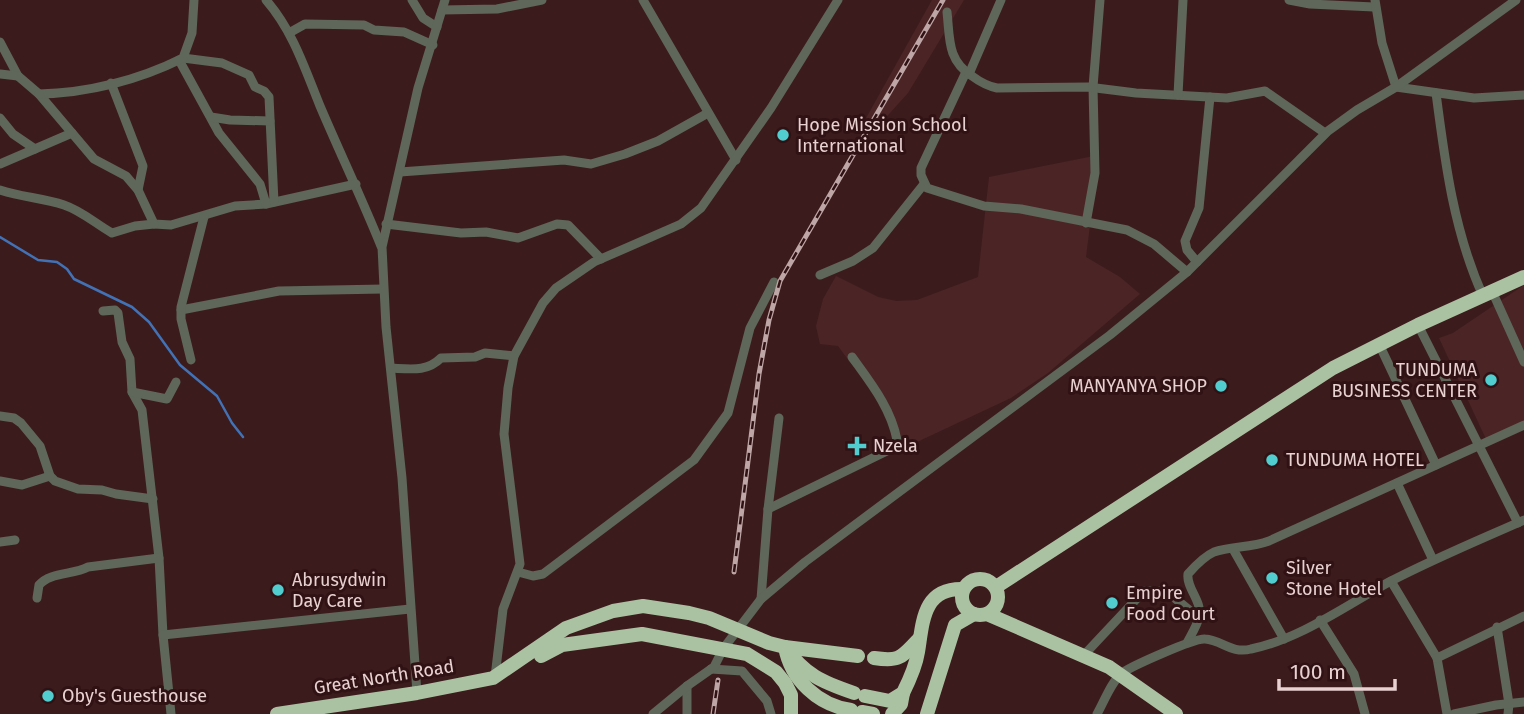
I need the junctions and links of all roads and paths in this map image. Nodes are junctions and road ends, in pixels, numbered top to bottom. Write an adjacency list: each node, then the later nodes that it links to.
1 (194, 0): 21 (street)
2 (266, 0): 14 (street)
3 (412, 0): 17 (street)
4 (445, 0): 15 (street)
5 (542, 0): 15 (street)
6 (643, 0): 33 (street)
7 (838, 0): 40 (street)
8 (1001, 0): 22 (street)
9 (1100, 0): 26 (street)
10 (1183, 0): 30 (street)
11 (1289, 0): 13 (street)
12 (1516, 0): 27 (street)
13 (1374, 3): 27 (street)
14 (276, 5): 18 (street)
15 (442, 10): 17 (street)
16 (947, 12): 22 (street)
17 (437, 27): 20 (street)
18 (289, 33): 20 (street); 43 (street)
19 (0, 42): 24 (street)
20 (433, 45): 42 (street)
21 (181, 59): 25 (street); 34 (street); 36 (street)
22 (967, 73): 26 (street); 44 (street)
23 (0, 74): 24 (street)
24 (18, 76): 29 (street)
25 (111, 83): 29 (street); 46 (street)
26 (1093, 87): 30 (street); 49 (street)
27 (1396, 87): 28 (street); 38 (street)
28 (1436, 93): 31 (street); 60 (street)
29 (39, 94): 37 (street)
30 (1178, 95): 32 (street)
31 (1524, 95)
32 (1210, 97): 38 (street); 54 (street)
33 (708, 113): 40 (street); 42 (street)
34 (211, 117): 36 (street); 47 (street)
35 (0, 118): 39 (street)
36 (270, 121): 47 (street)
37 (72, 133): 39 (street); 46 (street)
38 (1325, 133): 54 (street)
39 (35, 149): 41 (street)
40 (736, 160): 53 (street)
41 (0, 164)
42 (400, 172): 51 (street)
43 (356, 184): 47 (street); 52 (street)
44 (924, 184): 49 (street); 56 (street)
45 (0, 190): 50 (street)
46 (138, 190): 50 (street)
47 (270, 203): 48 (street)
48 (204, 217): 50 (street); 61 (street)
49 (1086, 223): 55 (street)
50 (154, 224)
51 (386, 224): 52 (street); 53 (street)
52 (382, 247): 59 (street)
53 (601, 259): 65 (street)
54 (1197, 262): 55 (street)
55 (1187, 272): 93 (street)
56 (820, 275)
57 (1524, 277): 60 (highway)
58 (774, 282): 88 (street)
59 (383, 289): 61 (street); 69 (street)
60 (1488, 294): 63 (highway); 68 (street)
61 (181, 310): 67 (street)
62 (103, 311): 71 (street)
63 (1418, 325): 64 (highway); 75 (street)
64 (1379, 344): 76 (street); 90 (highway)
65 (514, 356): 69 (street); 88 (street)
66 (852, 357): 81 (street)
67 (191, 360)
68 (1524, 362)
69 (391, 368): 94 (street)
70 (176, 382): 71 (street)
71 (132, 392): 80 (street)
72 (0, 416): 77 (street)
73 (779, 418): 81 (street)
74 (1524, 425): 75 (street)
75 (1481, 445): 76 (street); 82 (street)
76 (1436, 465): 79 (street)
77 (51, 476): 78 (street); 80 (street)
78 (0, 481)
79 (1397, 483): 85 (street); 87 (street)
80 (153, 499): 86 (street)
81 (768, 509): 93 (street)
82 (1521, 521): 87 (street)
83 (15, 540): 84 (street)
84 (0, 542)
85 (1233, 549): 97 (street); 103 (street)
86 (159, 558): 92 (street); 101 (street)
87 (1433, 560): 89 (street)
88 (518, 572): 113 (street)
89 (1391, 581): 98 (street); 109 (street)
90 (996, 587): 91 (highway); 95 (highway)
91 (963, 589): 95 (highway); 102 (highway)
92 (37, 598)
93 (761, 599): 100 (street)
94 (410, 609): 101 (street); 115 (street)
95 (981, 614): 107 (highway); 129 (highway)
96 (1524, 616): 99 (street)
97 (1199, 618): 104 (street); 107 (street)
98 (1320, 620): 103 (street); 132 (street)
99 (1497, 627): 109 (street); 119 (street)
100 (738, 629): 105 (highway); 106 (street); 113 (highway)
101 (163, 635): 121 (street)
102 (919, 639): 110 (highway); 116 (highway)
103 (1284, 639): 104 (street)
104 (1186, 643): 112 (street)
105 (785, 647): 108 (highway); 116 (highway); 120 (highway)
106 (723, 649): 111 (street); 113 (highway, Great North Road); 127 (highway, Great North Road)
107 (1084, 655): 112 (highway)
108 (859, 656)
109 (1437, 658): 133 (street)
110 (874, 659)
111 (711, 669): 114 (street); 126 (street)
112 (1121, 674): 130 (street); 131 (highway)
113 (495, 677): 115 (highway, Great North Road)
114 (687, 686): 118 (street); 123 (street)
115 (416, 693): 122 (highway, Great North Road)
116 (904, 693): 128 (highway)
117 (1524, 702): 119 (street)
118 (687, 703): 124 (street); 125 (street)
119 (1509, 704): 134 (street); 135 (street)
120 (862, 712)
121 (171, 714)
122 (277, 714)
123 (653, 714)
124 (681, 714)
125 (687, 714)
126 (771, 714)
127 (791, 714)
128 (892, 714)
129 (927, 714)
130 (1097, 714)
131 (1176, 714)
132 (1365, 714)
133 (1447, 714)
134 (1454, 714)
135 (1508, 714)

